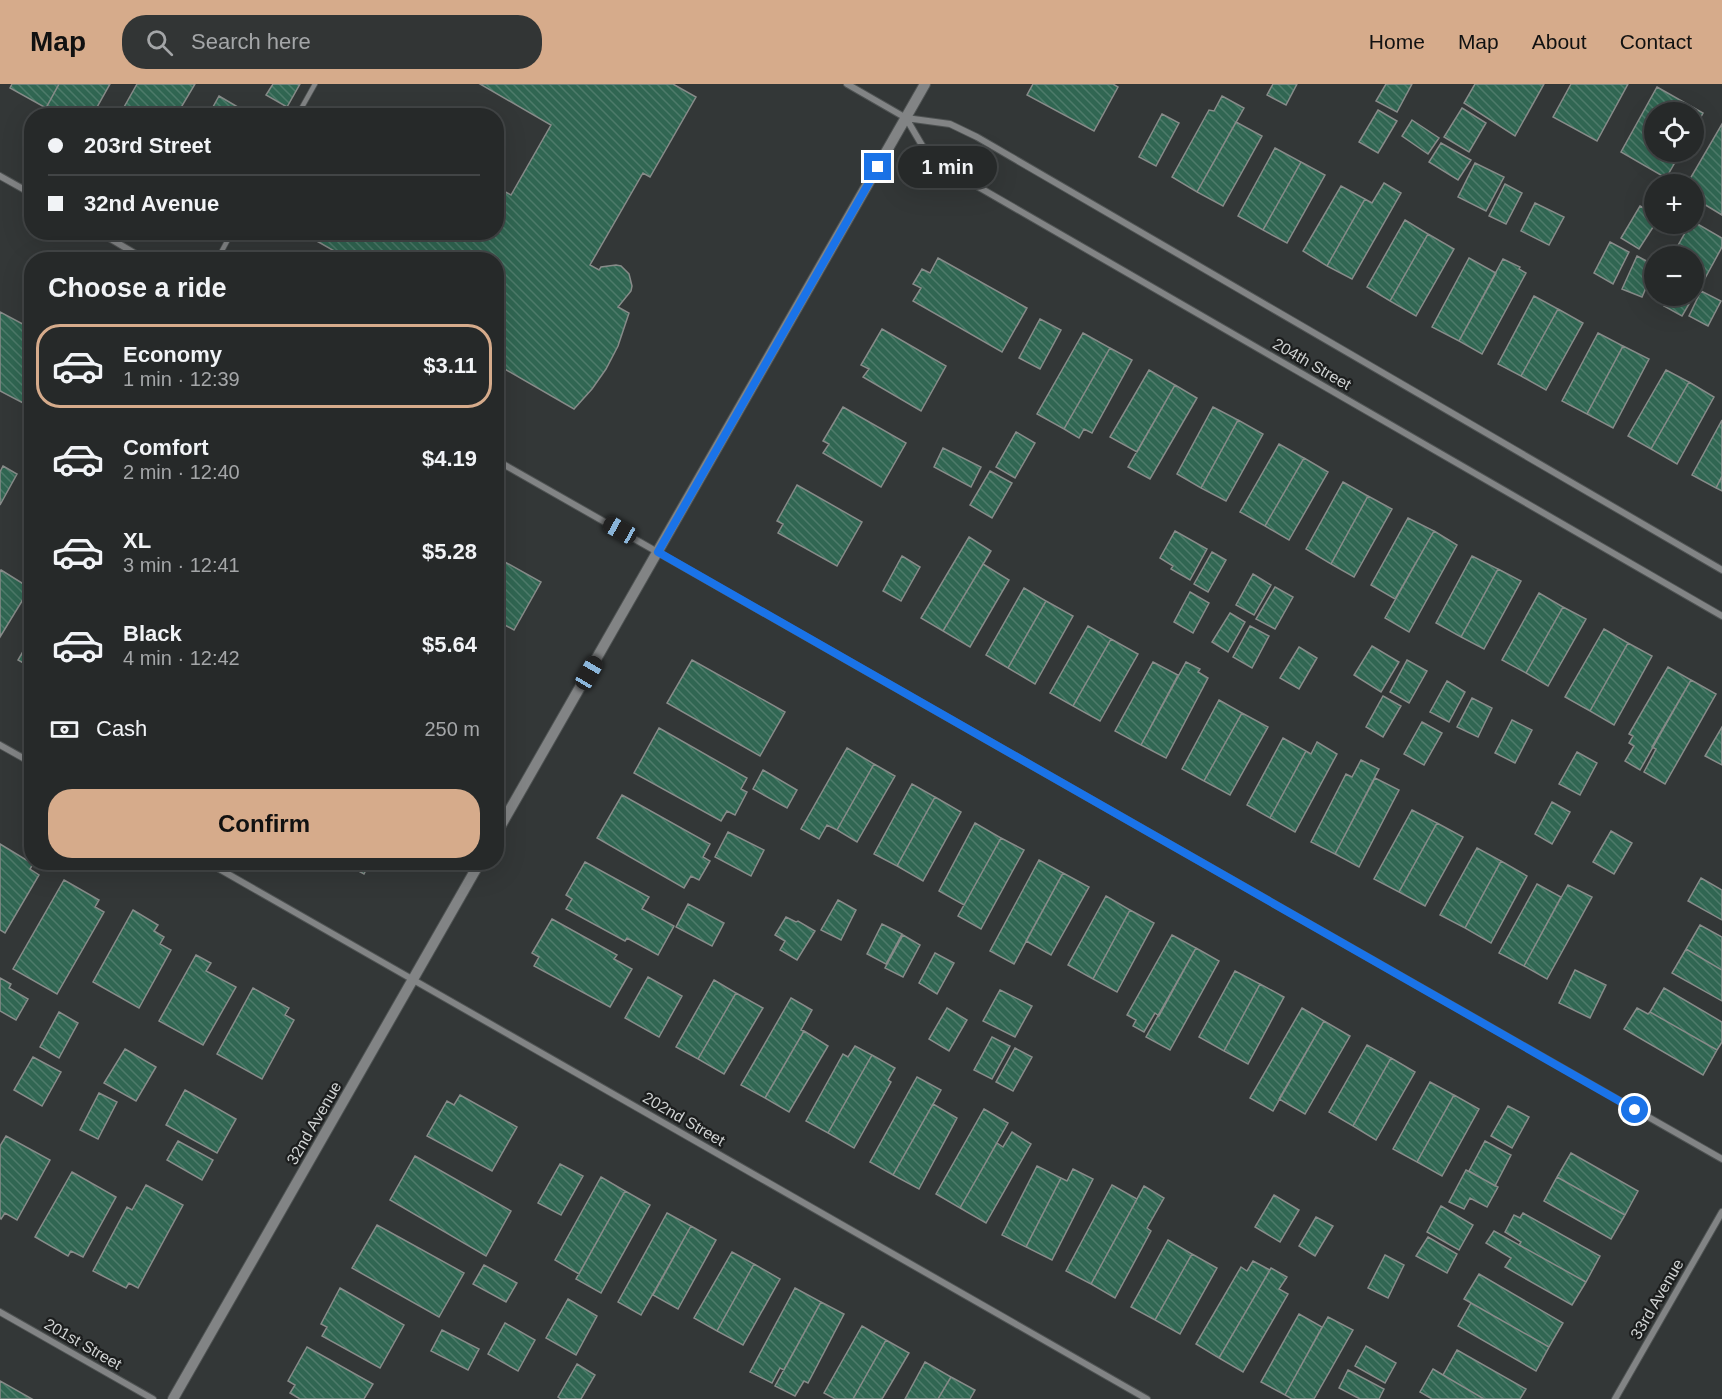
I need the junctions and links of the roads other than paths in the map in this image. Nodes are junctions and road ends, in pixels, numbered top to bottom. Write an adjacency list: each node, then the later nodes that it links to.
1 (315, 84): 4 (lane)
2 (847, 84): 5 (street, 204th Street)
3 (925, 84): 5 (street)
4 (302, 108)
5 (906, 118): 11 (street); 12 (street, 204th Street); 13 (street, 204th Street)
6 (0, 176): 7 (street)
7 (24, 190)
8 (112, 240): 9 (street)
9 (133, 252)
10 (504, 465): 11 (street)
11 (658, 552): 16 (street); 20 (street)
12 (1722, 570)
13 (1722, 616)
14 (0, 745): 15 (street)
15 (24, 758)
16 (504, 820)
17 (221, 870): 19 (street, 202nd Street)
18 (475, 870): 19 (street, 32nd Avenue)
19 (413, 980): 24 (street, 32nd Avenue); 25 (street, 202nd Street)
20 (1722, 1159)
21 (1722, 1212): 26 (street, 33rd Avenue)
22 (0, 1312): 23 (street, 201st Street)
23 (153, 1399)
24 (173, 1399)
25 (1147, 1399)
26 (1615, 1399)

